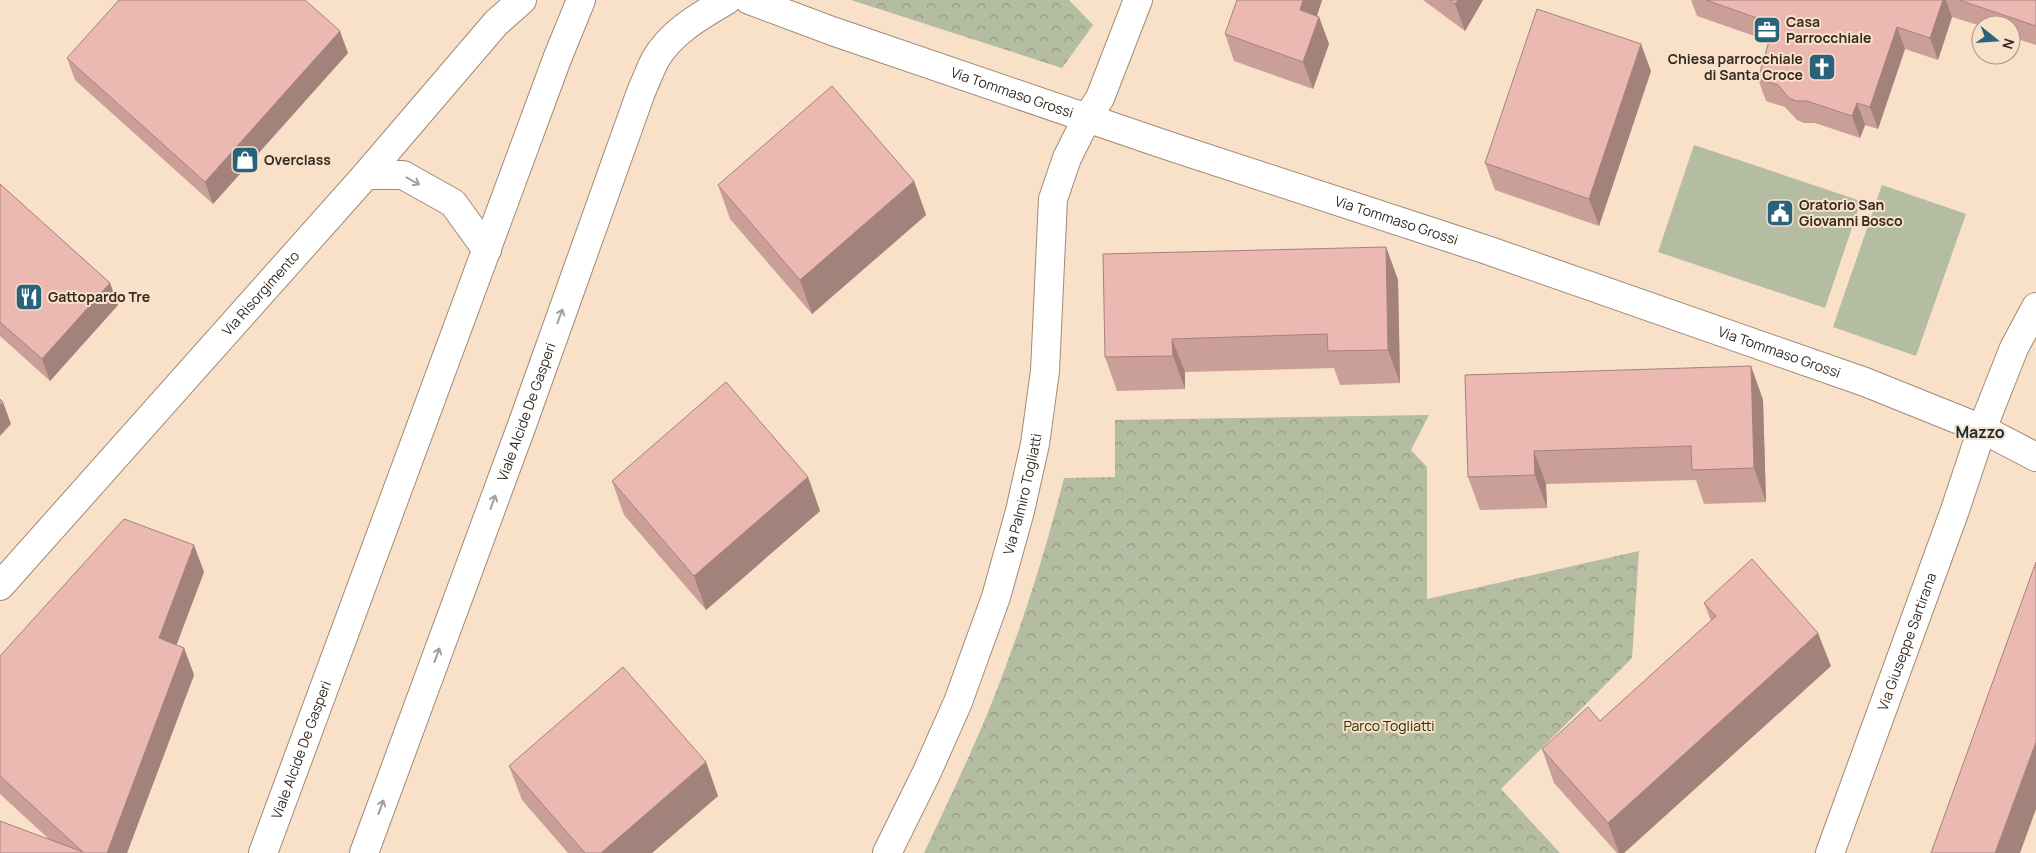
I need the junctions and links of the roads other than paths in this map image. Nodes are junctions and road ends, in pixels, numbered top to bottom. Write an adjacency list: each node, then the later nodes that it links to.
1 (522, 0): 7 (street, Via Risorgimento)
2 (581, 0): 8 (street, Viale Alcide De Gasperi)
3 (727, 0): 14 (street, Viale Alcide De Gasperi, one-way to 3)
4 (748, 0): 6 (street, Via Tommaso Grossi)
5 (1138, 0): 6 (street, Via Palmiro Togliatti)
6 (1086, 118): 10 (street, Via Tommaso Grossi); 15 (street, Via Palmiro Togliatti)
7 (366, 174): 8 (street, one-way to 8); 12 (street, Via Risorgimento)
8 (487, 250): 13 (street, Viale Alcide De Gasperi)
9 (2036, 307): 10 (street, Via Giuseppe Sartirana)
10 (1982, 429): 11 (street, Via Tommaso Grossi); 16 (street, Via Giuseppe Sartirana)
11 (2036, 457)
12 (0, 586)
13 (263, 853)
14 (364, 853)
15 (887, 853)
16 (1830, 853)

